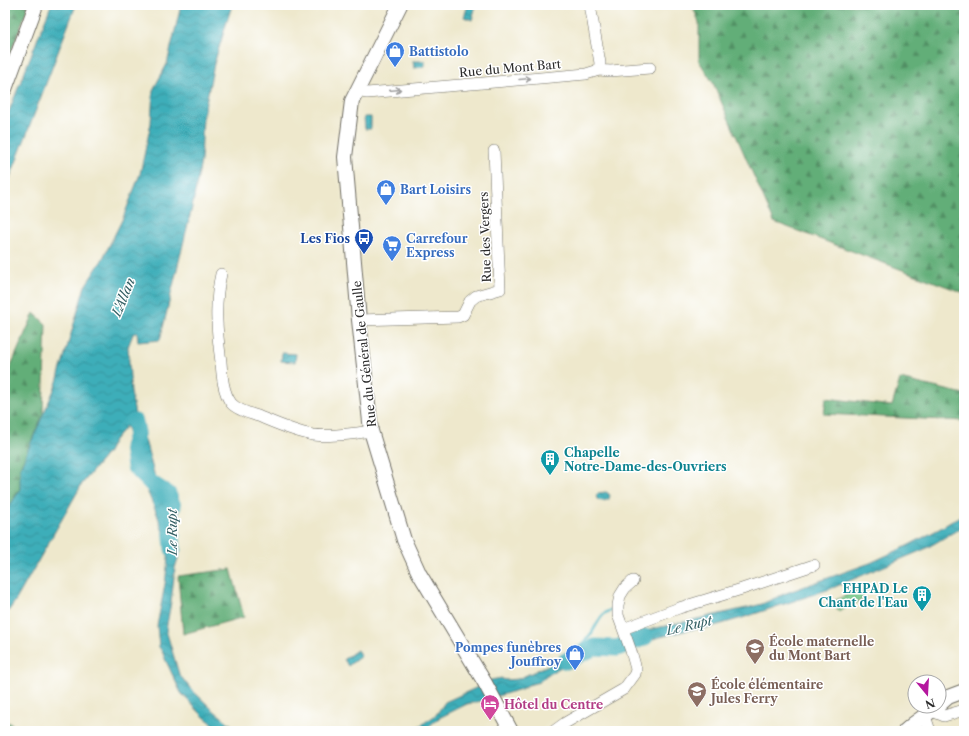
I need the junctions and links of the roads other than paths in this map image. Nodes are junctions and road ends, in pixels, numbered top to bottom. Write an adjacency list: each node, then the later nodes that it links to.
1 (36, 5): 6 (main road)
2 (400, 5): 7 (main road, Rue du Général de Gaulle)
3 (590, 5): 5 (street)
4 (650, 68): 5 (street, Rue du Mont Bart)
5 (599, 70): 7 (street, Rue du Mont Bart, one-way to 5)
6 (5, 89)
7 (357, 91): 10 (main road, Rue du Général de Gaulle)
8 (494, 151): 10 (street, Rue des Vergers)
9 (221, 274): 11 (street)
10 (359, 320): 11 (main road, Rue du Général de Gaulle)
11 (371, 431): 21 (main road, Rue du Général de Gaulle)
12 (814, 566): 14 (street)
13 (633, 581): 14 (street)
14 (624, 633): 22 (street)
15 (964, 691): 16 (main road)
16 (947, 698)
17 (964, 710): 20 (street)
18 (927, 714): 23 (main road)
19 (933, 714): 24 (street)
20 (941, 714)
21 (511, 731)
22 (554, 731)
23 (905, 731)
24 (930, 731)

